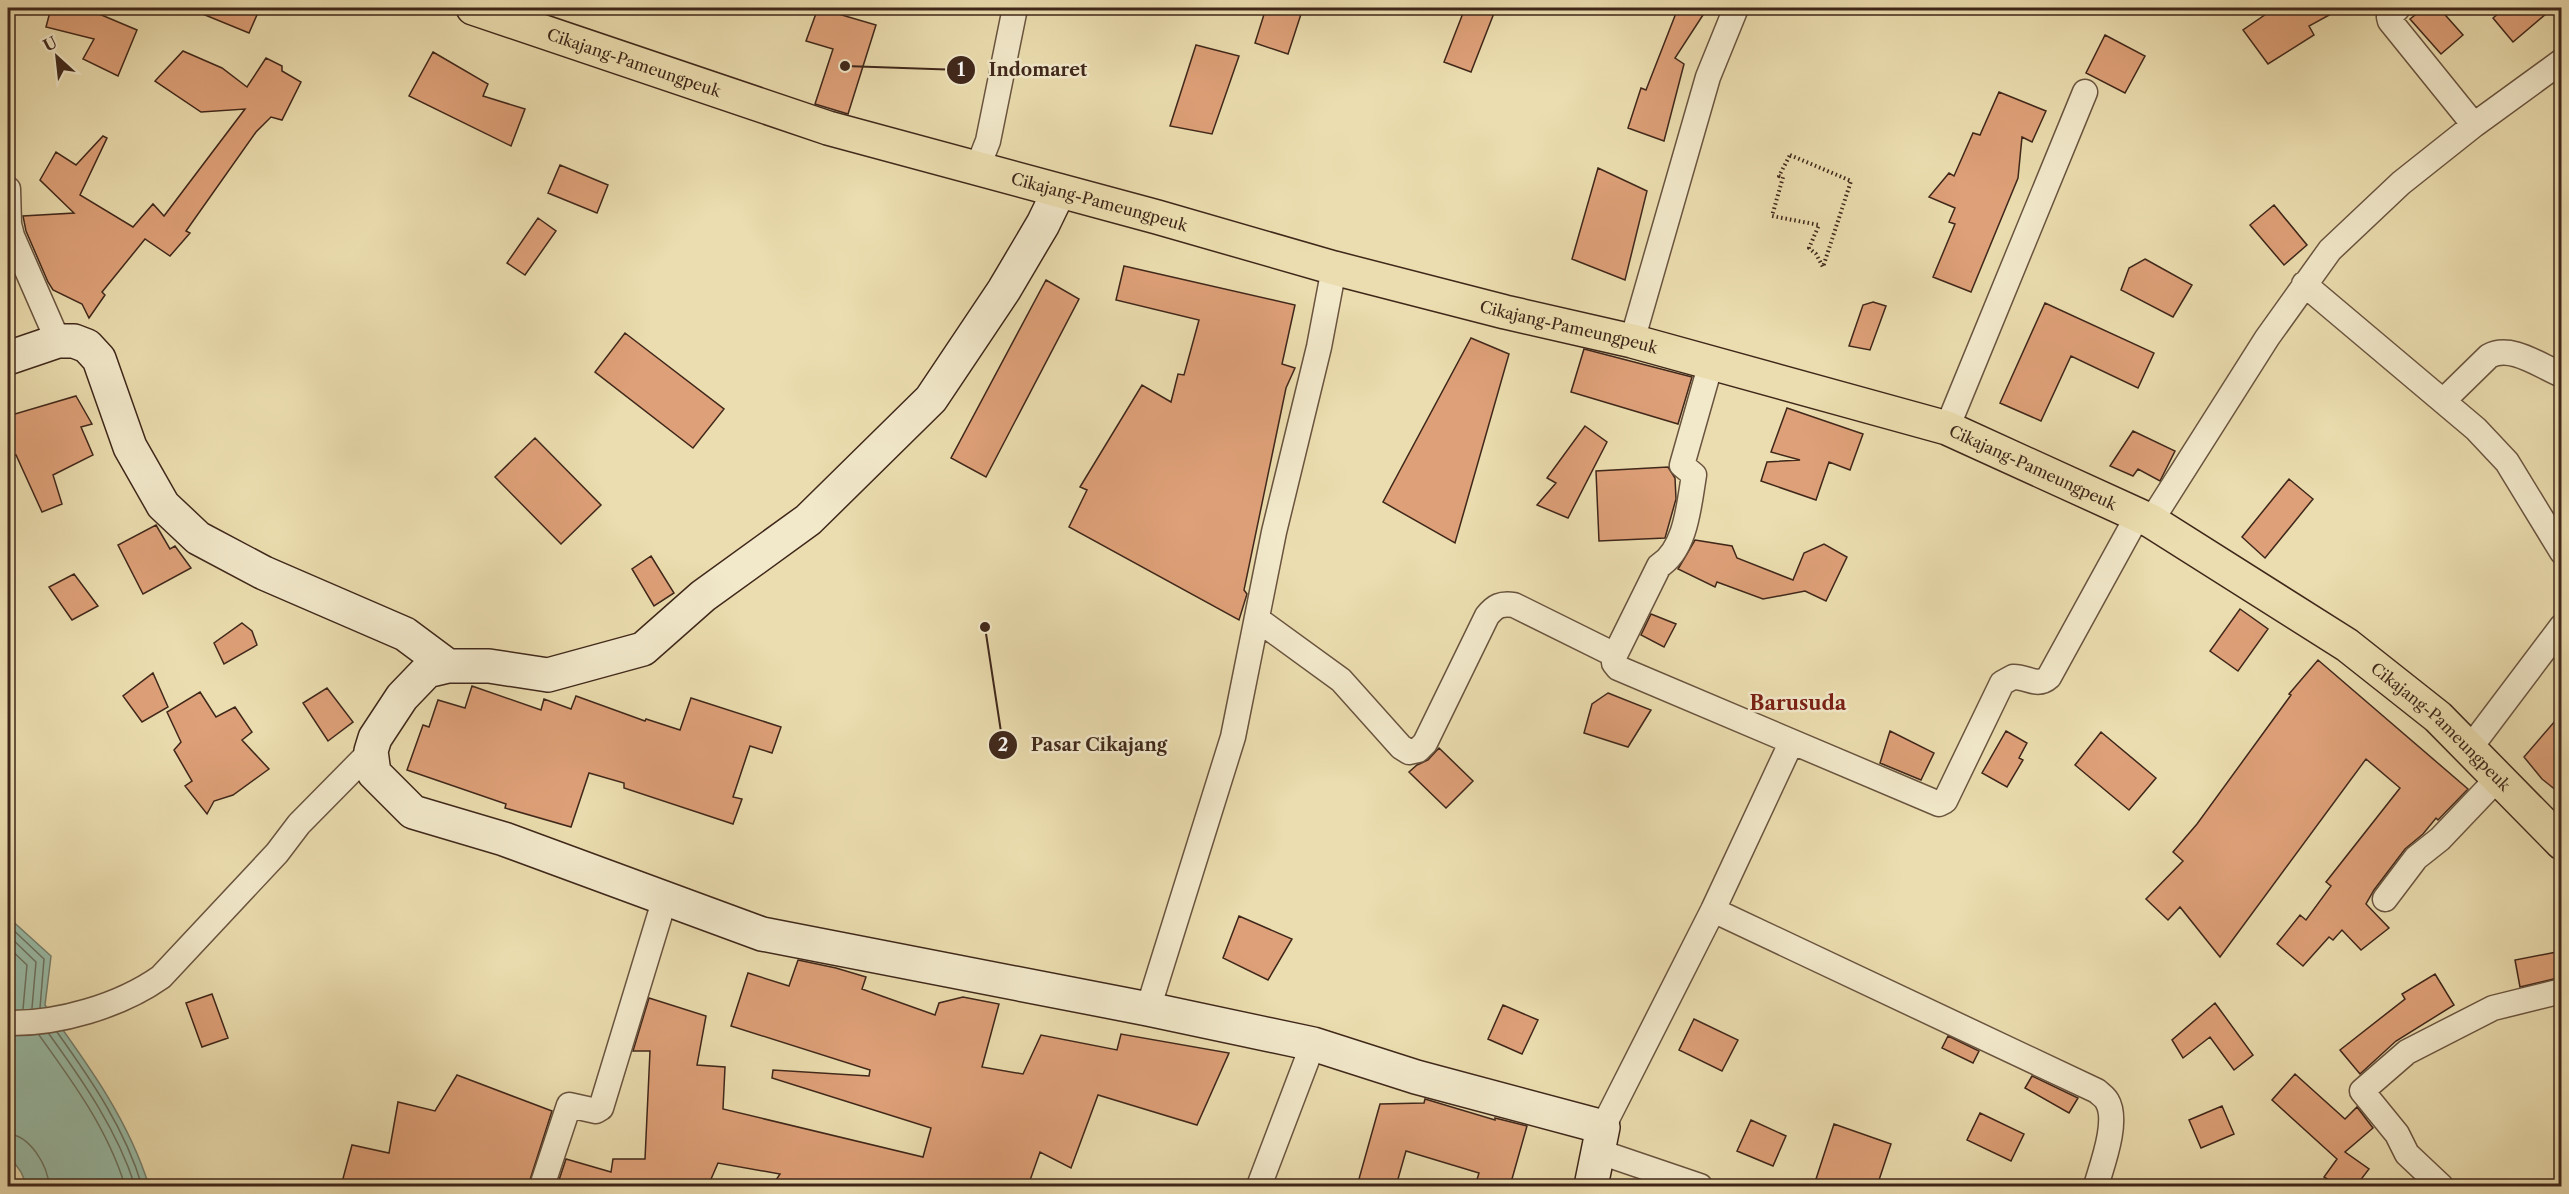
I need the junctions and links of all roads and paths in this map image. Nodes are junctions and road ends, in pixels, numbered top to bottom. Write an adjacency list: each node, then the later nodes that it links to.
1 (473, 8): 8 (main road, Cikajang-Pameungpeuk)
2 (1015, 8): 8 (street)
3 (1736, 8): 15 (street)
4 (2398, 8): 7 (street)
5 (2562, 61): 7 (street)
6 (2085, 92): 20 (street)
7 (2474, 124): 13 (street)
8 (977, 169): 10 (main road, Cikajang-Pameungpeuk)
9 (8, 189): 14 (street)
10 (1059, 191): 12 (main road, Cikajang-Pameungpeuk); 26 (street)
11 (1823, 267): 11 (path)
12 (1334, 268): 15 (main road, Cikajang-Pameungpeuk); 23 (street)
13 (2304, 284): 19 (street); 21 (street)
14 (58, 341): 16 (street); 26 (street)
15 (1632, 341): 17 (main road, Cikajang-Pameungpeuk)
16 (8, 358)
17 (1711, 363): 20 (main road, Cikajang-Pameungpeuk); 25 (street)
18 (2562, 375): 19 (street)
19 (2443, 401): 22 (street)
20 (1947, 428): 21 (main road, Cikajang-Pameungpeuk)
21 (2144, 518): 27 (street); 28 (main road, Cikajang-Pameungpeuk)
22 (2562, 552)
23 (1257, 619): 25 (street); 36 (street)
24 (2562, 626): 28 (street)
25 (1615, 655): 27 (street)
26 (448, 666): 29 (street)
27 (1791, 743): 34 (street)
28 (2470, 748): 30 (main road, Cikajang-Pameungpeuk)
29 (371, 751): 32 (street); 37 (street)
30 (2499, 777): 31 (main road, Cikajang-Pameungpeuk); 33 (street)
31 (2562, 843)
32 (665, 898): 36 (street); 40 (street)
33 (2385, 899)
34 (1713, 910): 39 (street); 44 (street)
35 (2562, 991): 45 (street)
36 (1148, 1009): 38 (street)
37 (8, 1023)
38 (1313, 1044): 39 (street); 41 (street)
39 (1600, 1139): 42 (street); 43 (street)
40 (542, 1186)
41 (1259, 1186)
42 (1591, 1186)
43 (1700, 1186)
44 (2096, 1186)
45 (2441, 1186)

